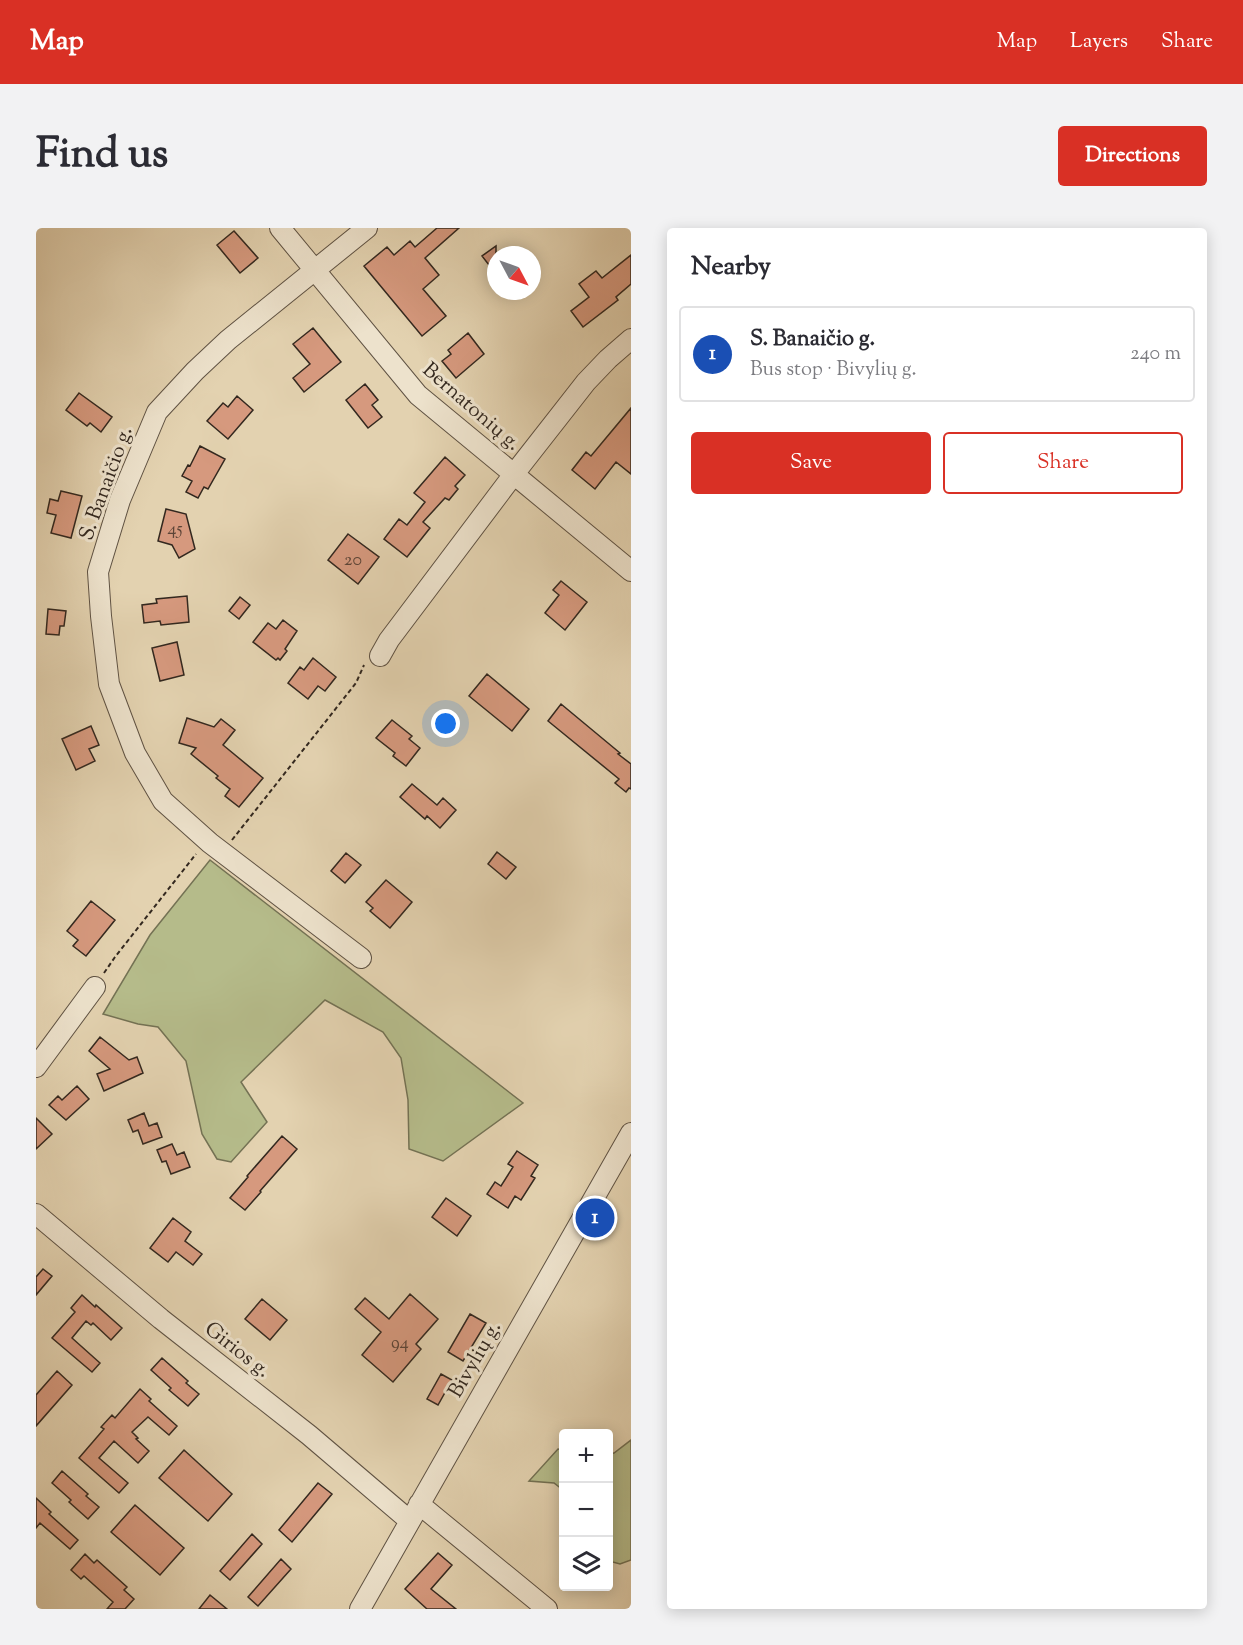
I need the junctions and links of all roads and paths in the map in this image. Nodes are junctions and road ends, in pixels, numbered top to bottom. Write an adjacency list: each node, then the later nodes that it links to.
1 (280, 228): 3 (street, Bernatonių g.)
2 (367, 228): 3 (street, S. Banaičio g.)
3 (315, 271): 5 (street, Bernatonių g.); 8 (street, S. Banaičio g.)
4 (631, 339): 5 (street)
5 (514, 474): 6 (street, Bernatonių g.); 7 (street)
6 (631, 571)
7 (372, 661): 8 (path)
8 (215, 846): 9 (street, S. Banaičio g.); 10 (path)
9 (362, 958)
10 (95, 987): 11 (street)
11 (36, 1067)
12 (631, 1133): 14 (street, Bivylių g.)
13 (36, 1214): 14 (street, Girios g.)
14 (415, 1512): 15 (street, Bivylių g.); 16 (street, Girios g.)
15 (360, 1609)
16 (547, 1609)

